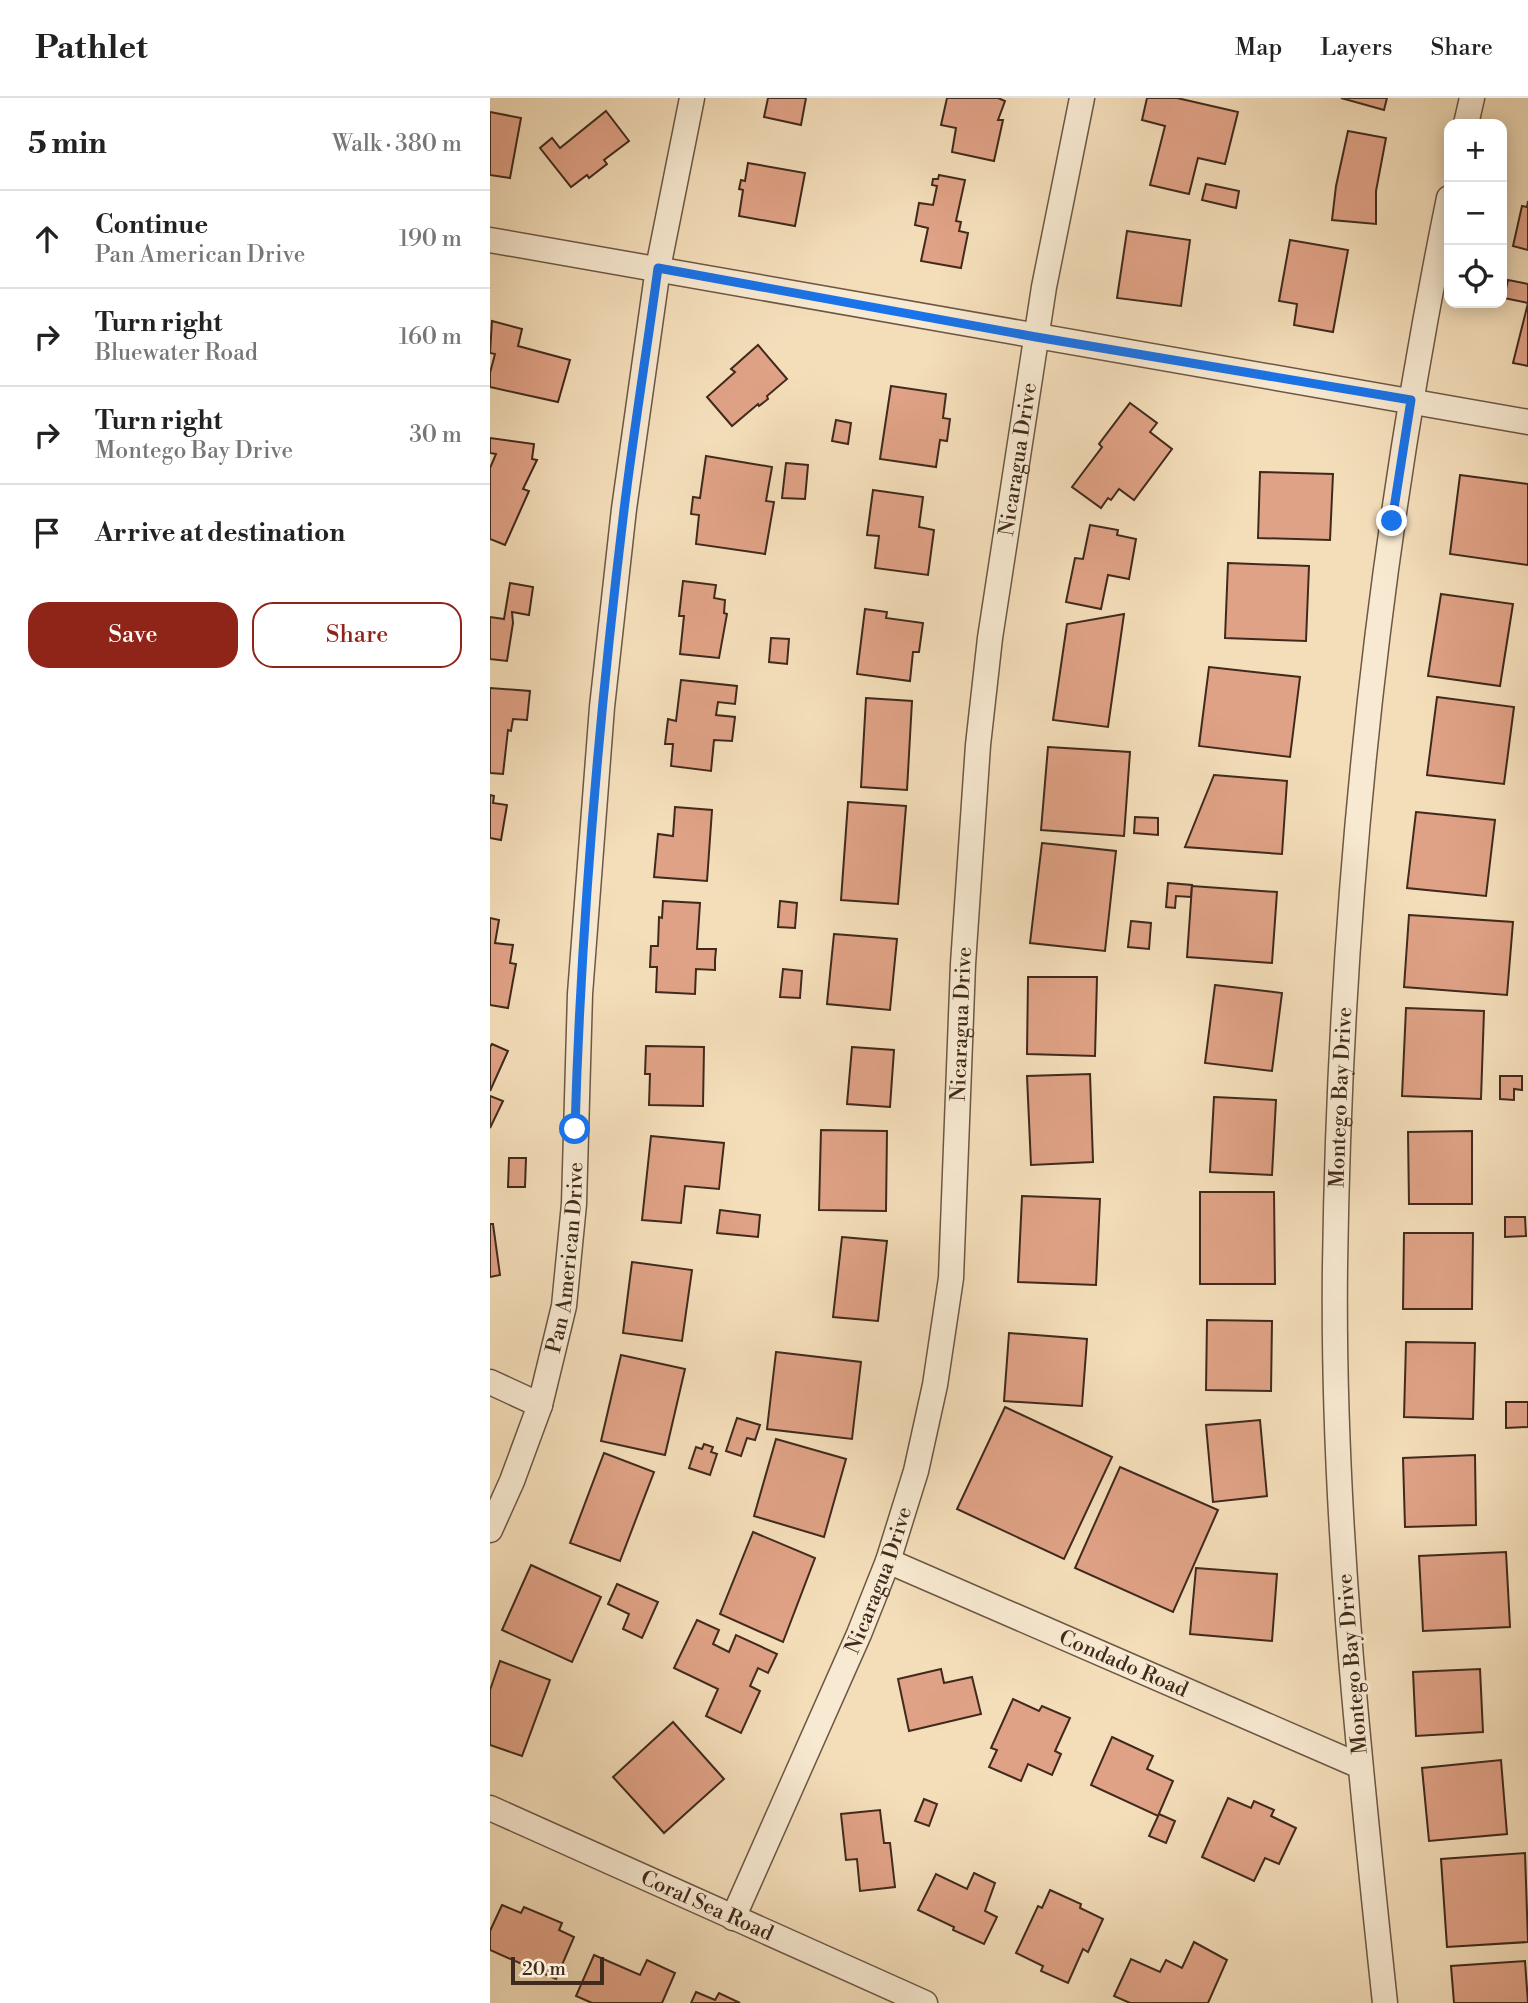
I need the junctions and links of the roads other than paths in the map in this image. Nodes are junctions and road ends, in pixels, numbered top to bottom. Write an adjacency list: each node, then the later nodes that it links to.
1 (692, 98): 7 (street, Pan American Drive)
2 (1082, 98): 8 (street, Nicaragua Drive)
3 (1472, 98): 4 (street)
4 (1467, 119)
5 (1444, 222): 9 (street, Montego Bay Drive)
6 (490, 240): 7 (street)
7 (658, 268): 8 (street); 12 (street, Pan American Drive)
8 (1036, 337): 9 (street); 14 (street, Nicaragua Drive)
9 (1411, 400): 10 (street); 15 (street, Montego Bay Drive)
10 (1528, 422)
11 (490, 1382): 12 (street)
12 (540, 1405): 13 (street, Pan American Drive)
13 (490, 1530)
14 (888, 1561): 15 (street, Condado Road); 17 (street, Nicaragua Drive)
15 (1360, 1766): 19 (street, Montego Bay Drive)
16 (490, 1808): 17 (street, Coral Sea Road)
17 (733, 1918): 18 (street, Coral Sea Road)
18 (925, 2003)
19 (1385, 2003)

